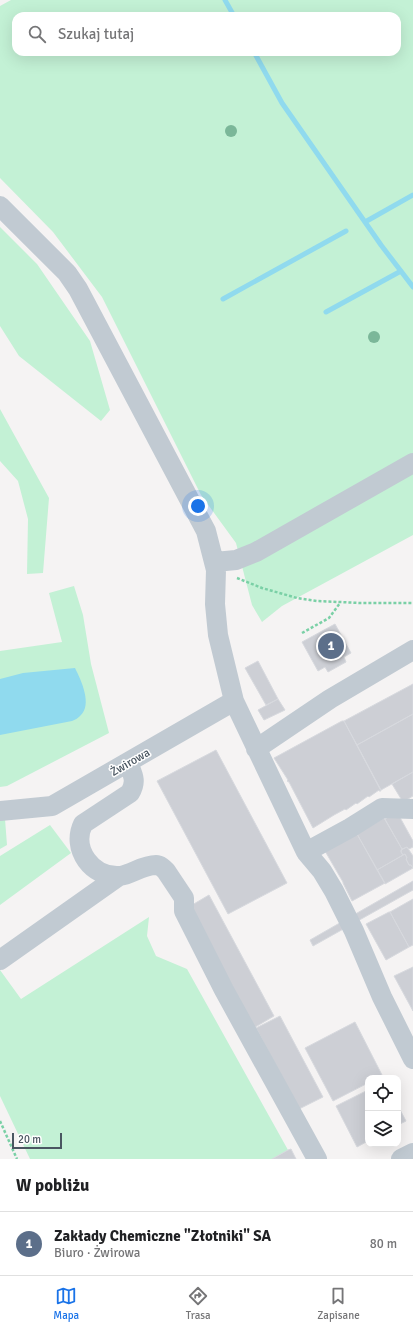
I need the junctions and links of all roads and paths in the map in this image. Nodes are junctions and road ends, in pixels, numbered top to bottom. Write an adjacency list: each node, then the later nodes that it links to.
1 (0, 206): 3 (street)
2 (413, 463): 3 (street)
3 (215, 562): 11 (street)
4 (233, 577): 5 (path)
5 (341, 602): 6 (path); 7 (path)
6 (413, 603)
7 (302, 633)
8 (413, 635): 10 (street)
9 (413, 650): 10 (street)
10 (356, 684): 12 (street)
11 (234, 701): 12 (street); 13 (street, Żwirowa)
12 (256, 749): 16 (street)
13 (128, 763): 15 (street, Żwirowa); 17 (street)
14 (413, 809): 16 (street)
15 (0, 811)
16 (306, 852): 19 (street)
17 (119, 876): 18 (street); 23 (street)
18 (0, 960)
19 (413, 1059)
20 (0, 1121): 22 (path)
21 (413, 1153): 24 (street)
22 (16, 1159)
23 (317, 1159)
24 (401, 1159)

